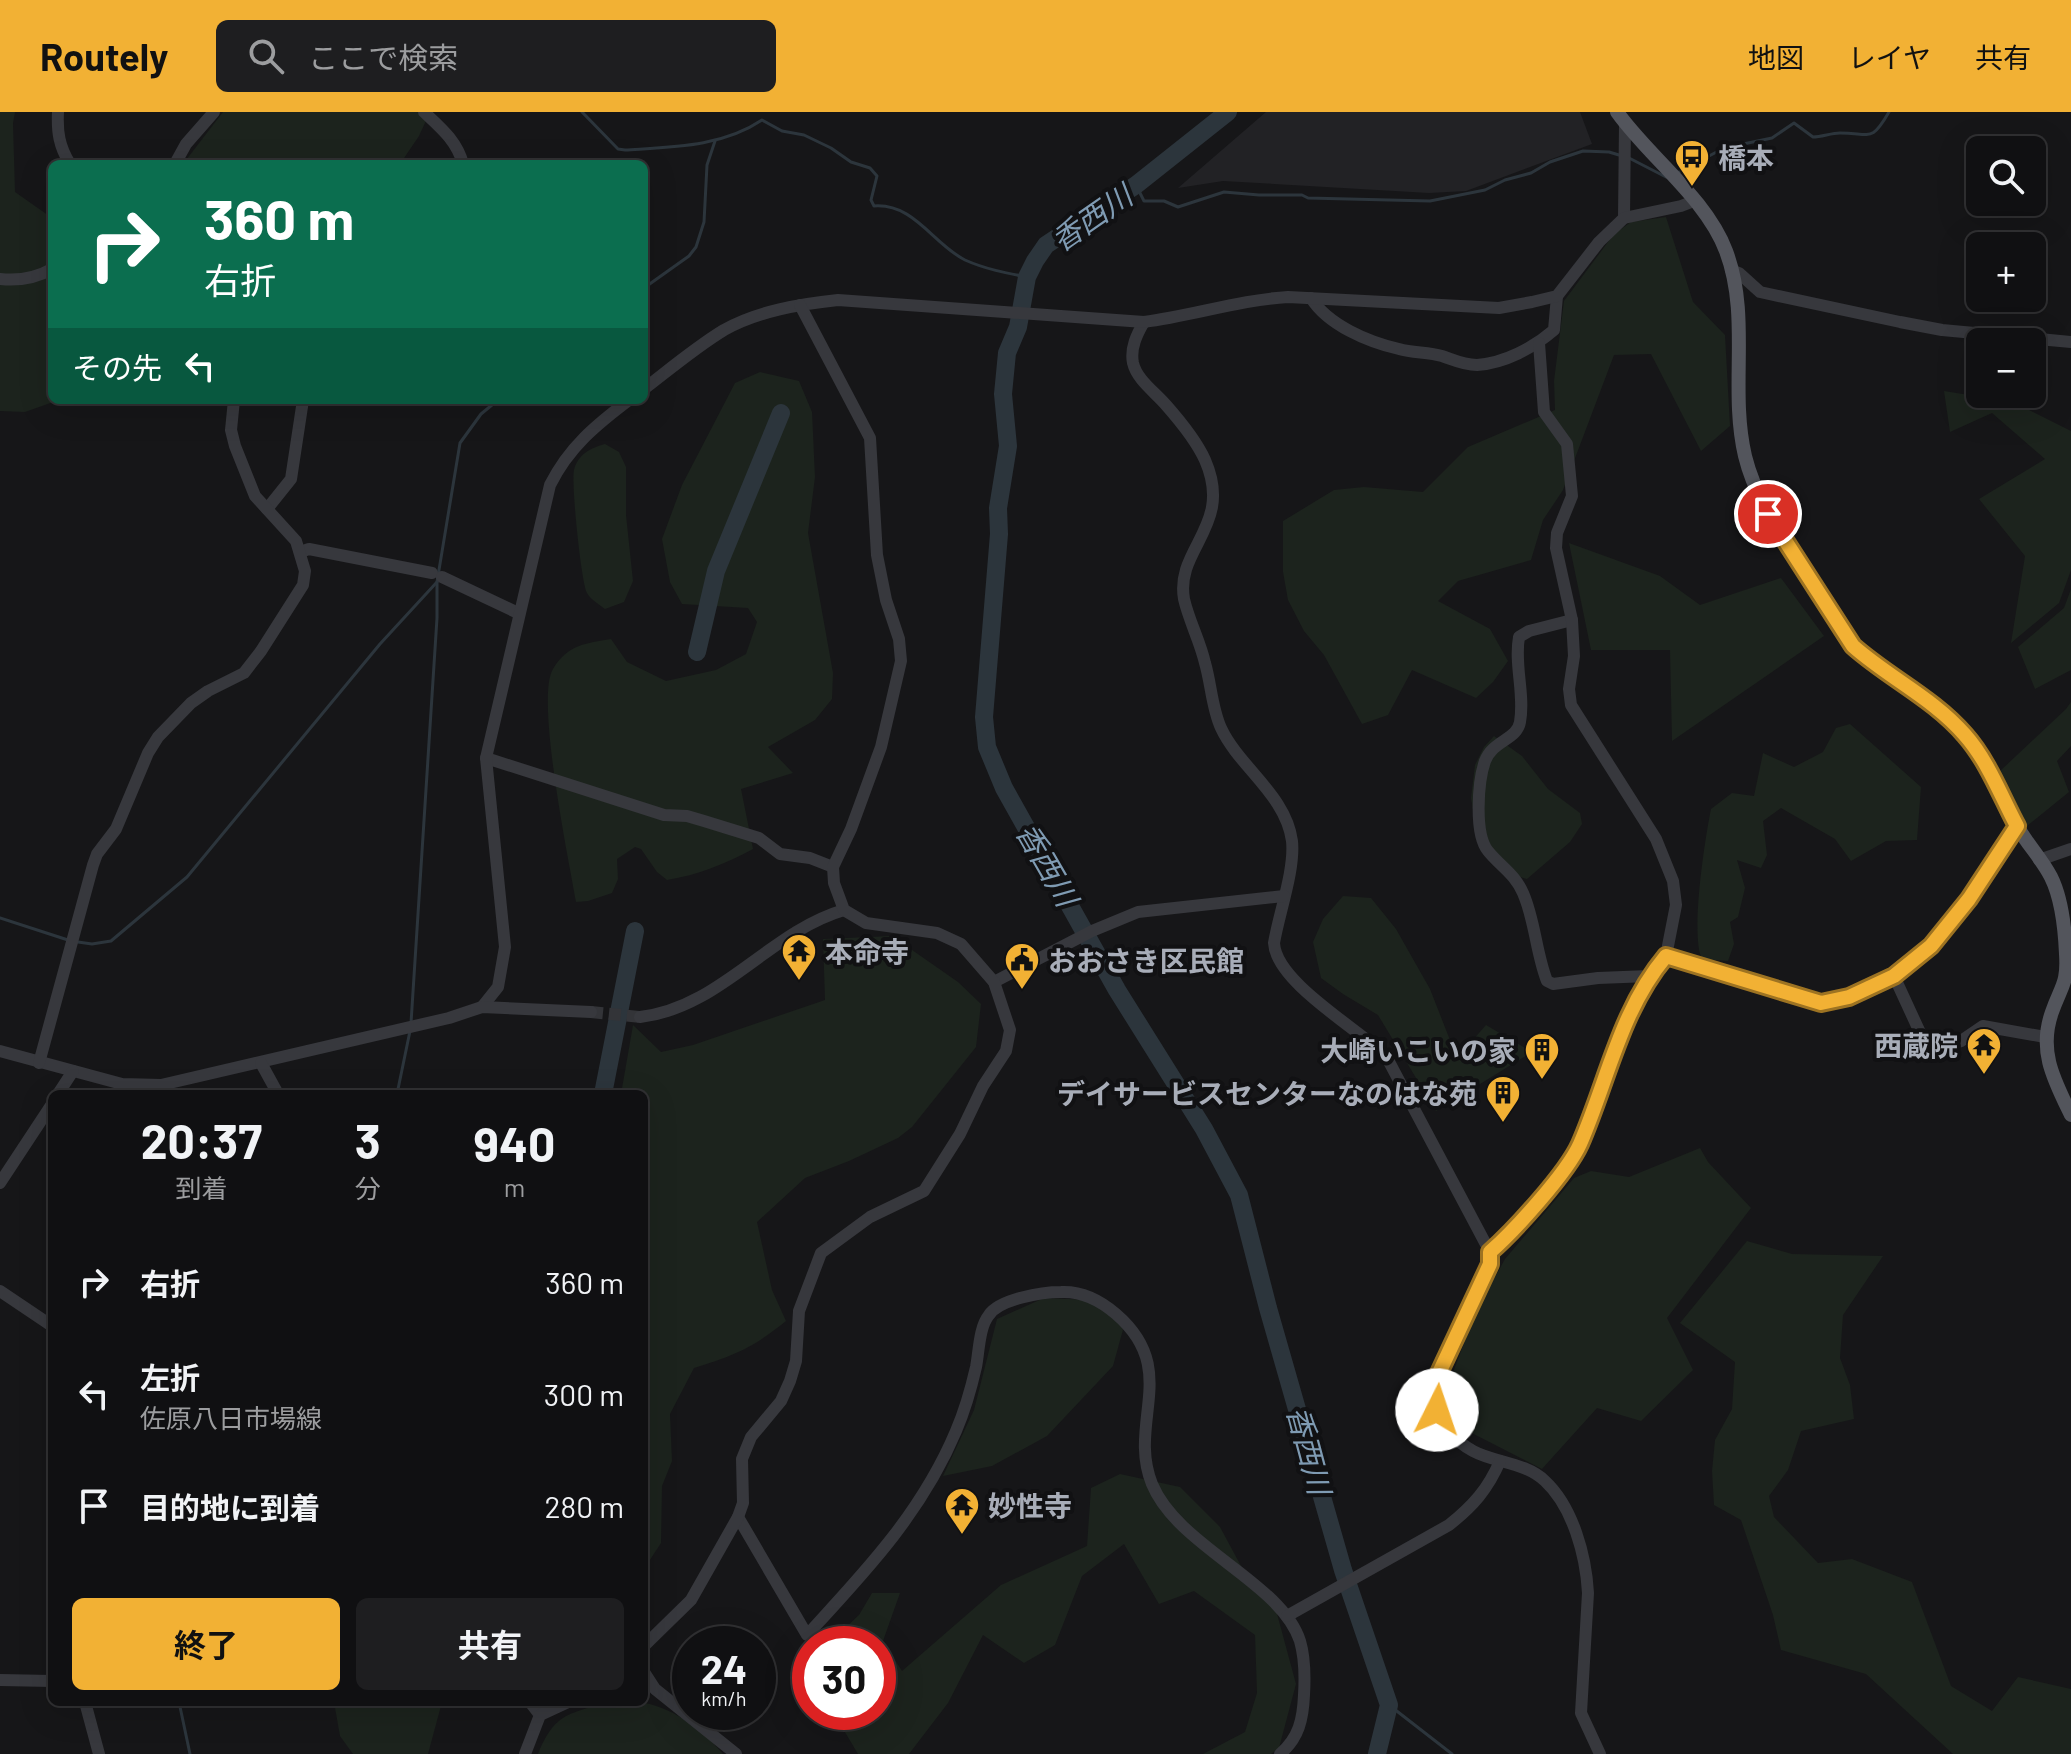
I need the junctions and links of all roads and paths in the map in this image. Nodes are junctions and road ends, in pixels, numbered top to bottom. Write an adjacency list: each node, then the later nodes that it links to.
1 (58, 112): 5 (street)
2 (214, 112): 6 (street)
3 (424, 112): 7 (street)
4 (1621, 118): 8 (main road); 9 (street)
5 (68, 160)
6 (177, 160)
7 (462, 160)
8 (1694, 201): 9 (street); 10 (main road)
9 (1624, 218): 13 (street)
10 (1731, 270): 17 (street); 28 (main road)
11 (48, 271): 12 (street)
12 (0, 279)
13 (1557, 296): 14 (street); 18 (street)
14 (1311, 298): 16 (street); 18 (street)
15 (800, 305): 16 (street); 19 (street); 31 (street)
16 (1144, 322): 32 (street)
17 (2071, 342)
18 (1539, 343): 26 (street)
19 (648, 386)
20 (234, 404): 23 (street)
21 (302, 404): 23 (street)
22 (624, 404): 25 (street)
23 (267, 509): 24 (street)
24 (300, 552): 25 (street); 44 (street)
25 (518, 613): 27 (street)
26 (1572, 620): 34 (street); 35 (street)
27 (486, 758): 31 (street); 39 (street)
28 (2017, 826): 30 (main road); 36 (street)
29 (2071, 849): 30 (street)
30 (2039, 860): 38 (main road)
31 (833, 867): 33 (street)
32 (1284, 896): 37 (street); 52 (street)
33 (844, 910): 37 (street); 41 (street)
34 (1666, 956): 35 (street); 36 (street)
35 (1649, 976): 52 (street)
36 (1894, 976): 42 (street)
37 (994, 982): 56 (street)
38 (2069, 982): 42 (main road)
39 (482, 1007): 40 (street); 45 (street)
40 (591, 1012)
41 (640, 1017)
42 (2045, 1037): 50 (main road)
43 (0, 1051): 44 (street)
44 (39, 1063): 46 (street)
45 (261, 1063): 46 (street); 48 (street)
46 (73, 1071): 47 (street)
47 (61, 1090)
48 (276, 1090)
49 (48, 1110): 51 (street)
50 (2070, 1112)
51 (0, 1183)
52 (1490, 1252): 55 (street)
53 (0, 1291): 54 (street)
54 (48, 1323)
55 (1500, 1461): 57 (street); 72 (street)
56 (738, 1517): 57 (street); 58 (street)
57 (1287, 1616): 71 (street)
58 (648, 1642)
59 (648, 1678): 70 (street)
60 (0, 1680): 61 (street)
61 (48, 1681)
62 (80, 1706): 67 (street)
63 (86, 1706): 67 (street)
64 (533, 1706): 66 (street)
65 (559, 1706): 66 (street)
66 (540, 1715): 69 (street)
67 (88, 1718): 68 (street)
68 (99, 1754)
69 (525, 1754)
70 (736, 1754)
71 (1280, 1754)
72 (1600, 1754)

